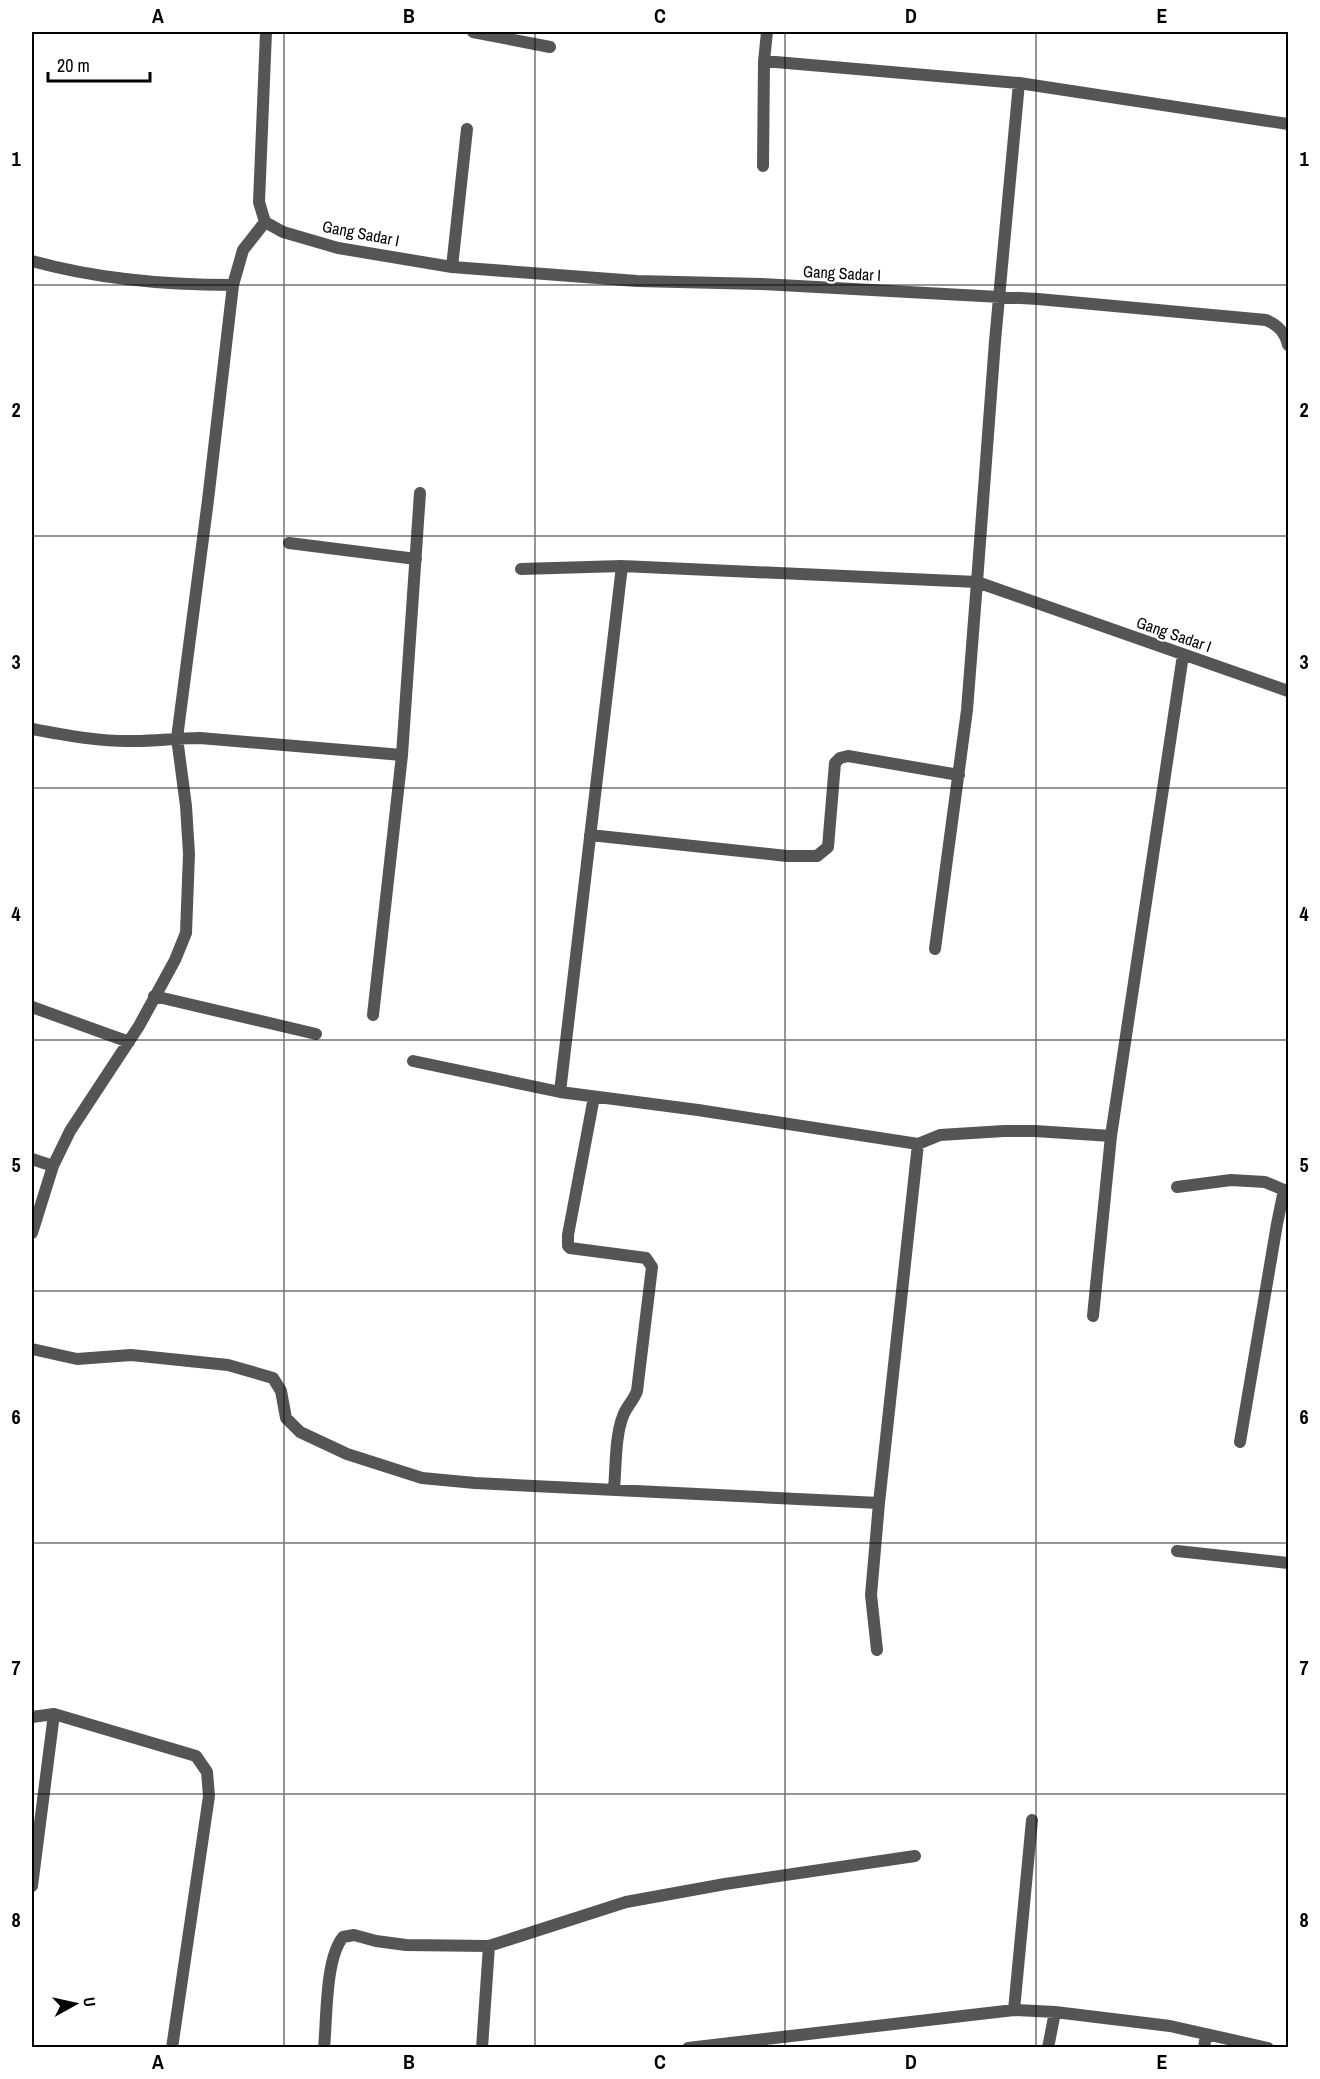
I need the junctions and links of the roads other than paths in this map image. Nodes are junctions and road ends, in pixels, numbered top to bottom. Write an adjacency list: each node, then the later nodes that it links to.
1 (266, 32): 10 (street)
2 (472, 32): 4 (street)
3 (767, 32): 5 (street)
4 (550, 47)
5 (764, 62): 6 (street); 9 (street)
6 (1019, 83): 7 (street); 14 (street)
7 (1288, 123)
8 (467, 129): 12 (street)
9 (763, 166)
10 (265, 222): 12 (street, Gang Sadar I); 13 (street)
11 (32, 261): 13 (street)
12 (452, 267): 14 (street, Gang Sadar I)
13 (233, 285): 25 (street)
14 (1001, 298): 15 (street, Gang Sadar I); 21 (street)
15 (1288, 345)
16 (420, 493): 18 (street)
17 (289, 543): 18 (street)
18 (416, 559): 26 (street)
19 (622, 566): 20 (street, Gang Sadar I); 21 (street, Gang Sadar I); 28 (street)
20 (521, 569)
21 (977, 582): 22 (street, Gang Sadar I); 27 (street)
22 (1183, 655): 23 (street, Gang Sadar I); 38 (street)
23 (1288, 692)
24 (32, 729): 25 (street)
25 (177, 738): 26 (street); 30 (street)
26 (402, 755): 32 (street)
27 (959, 775): 28 (street); 29 (street)
28 (590, 836): 36 (street)
29 (935, 949)
30 (154, 996): 33 (street); 34 (street)
31 (32, 1007): 34 (street)
32 (373, 1015)
33 (316, 1034)
34 (129, 1042): 41 (street)
35 (413, 1061): 36 (street)
36 (560, 1092): 37 (street)
37 (594, 1097): 39 (street); 48 (street)
38 (1112, 1136): 39 (street); 45 (street)
39 (918, 1144): 49 (street)
40 (32, 1159): 41 (street)
41 (53, 1166): 44 (street)
42 (1177, 1187): 43 (street)
43 (1286, 1191): 47 (street)
44 (32, 1233)
45 (1093, 1316)
46 (32, 1349): 48 (street)
47 (1240, 1442)
48 (614, 1489): 49 (street)
49 (879, 1503): 52 (street)
50 (1177, 1551): 51 (street)
51 (1288, 1563)
52 (877, 1650)
53 (54, 1714): 54 (street); 57 (street); 62 (street)
54 (32, 1717)
55 (1032, 1820): 59 (street)
56 (915, 1856): 58 (street)
57 (32, 1886)
58 (489, 1946): 63 (street); 64 (street)
59 (1014, 2010): 60 (street); 65 (street)
60 (1055, 2012): 61 (street); 66 (street)
61 (1205, 2041): 67 (street)
62 (172, 2048)
63 (324, 2048)
64 (482, 2048)
65 (688, 2048)
66 (1048, 2048)
67 (1268, 2048)

